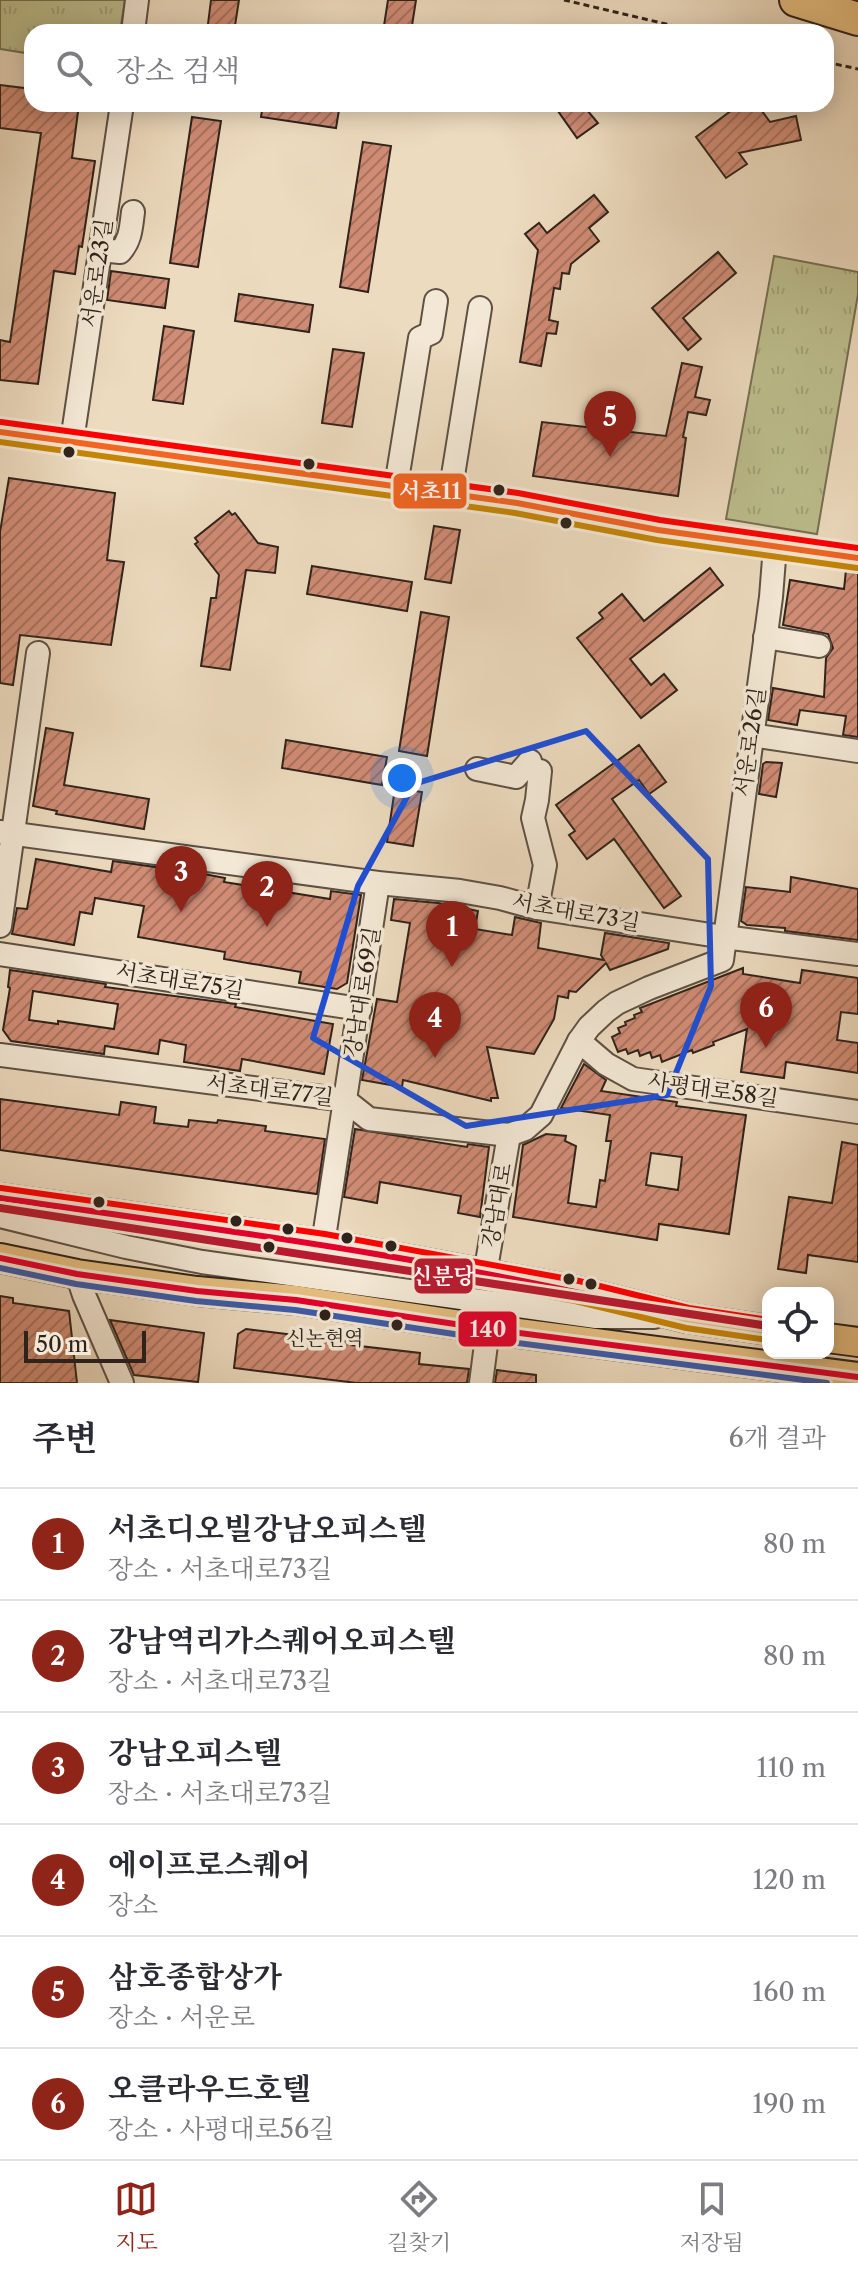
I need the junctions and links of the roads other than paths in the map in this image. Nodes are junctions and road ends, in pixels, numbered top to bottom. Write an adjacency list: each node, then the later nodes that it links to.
1 (137, 0): 4 (street)
2 (796, 0): 3 (highway)
3 (858, 19)
4 (134, 24)
5 (121, 112): 7 (street, 서운로23길)
6 (133, 212): 7 (street)
7 (100, 250): 11 (street, 서운로23길)
8 (436, 301): 12 (street)
9 (480, 308): 13 (street)
10 (0, 432): 11 (street)
11 (72, 441): 12 (street)
12 (396, 486): 13 (street)
13 (450, 494): 14 (street)
14 (775, 546): 15 (street); 16 (street, 서운로26길)
15 (858, 558)
16 (765, 637): 17 (street); 19 (street, 서운로26길)
17 (819, 646)
18 (38, 653): 22 (street)
19 (751, 735): 20 (street); 26 (street, 서운로26길)
20 (858, 751)
21 (477, 769): 24 (street)
22 (7, 833): 23 (street, 서초대로73길); 25 (street)
23 (378, 883): 24 (street, 서초대로73길); 29 (street, 강남대로69길)
24 (537, 908): 26 (street, 서초대로73길)
25 (0, 926)
26 (724, 937): 28 (street, 서초대로73길); 30 (street)
27 (0, 954): 29 (street, 서초대로75길)
28 (858, 954)
29 (360, 1009): 32 (street, 강남대로69길)
30 (579, 1041): 33 (street, 사평대로58길); 34 (street)
31 (0, 1055): 32 (street, 서초대로77길)
32 (345, 1100): 34 (street, 서초대로77길); 38 (street, 강남대로69길)
33 (858, 1112)
34 (509, 1135): 41 (street, 강남대로)
35 (0, 1198): 38 (main road, 강남대로)
36 (0, 1216): 43 (street)
37 (0, 1232): 42 (street)
38 (323, 1244): 41 (main road, 강남대로)
39 (0, 1258): 40 (main road)
40 (77, 1274): 42 (main road); 49 (street)
41 (485, 1274): 43 (main road, 강남대로)
42 (296, 1300): 44 (main road)
43 (687, 1318): 45 (main road, 강남대로)
44 (488, 1329): 48 (main road); 50 (street)
45 (762, 1329)
46 (834, 1339): 47 (main road)
47 (858, 1342)
48 (858, 1377)
49 (122, 1383)
50 (481, 1383)

